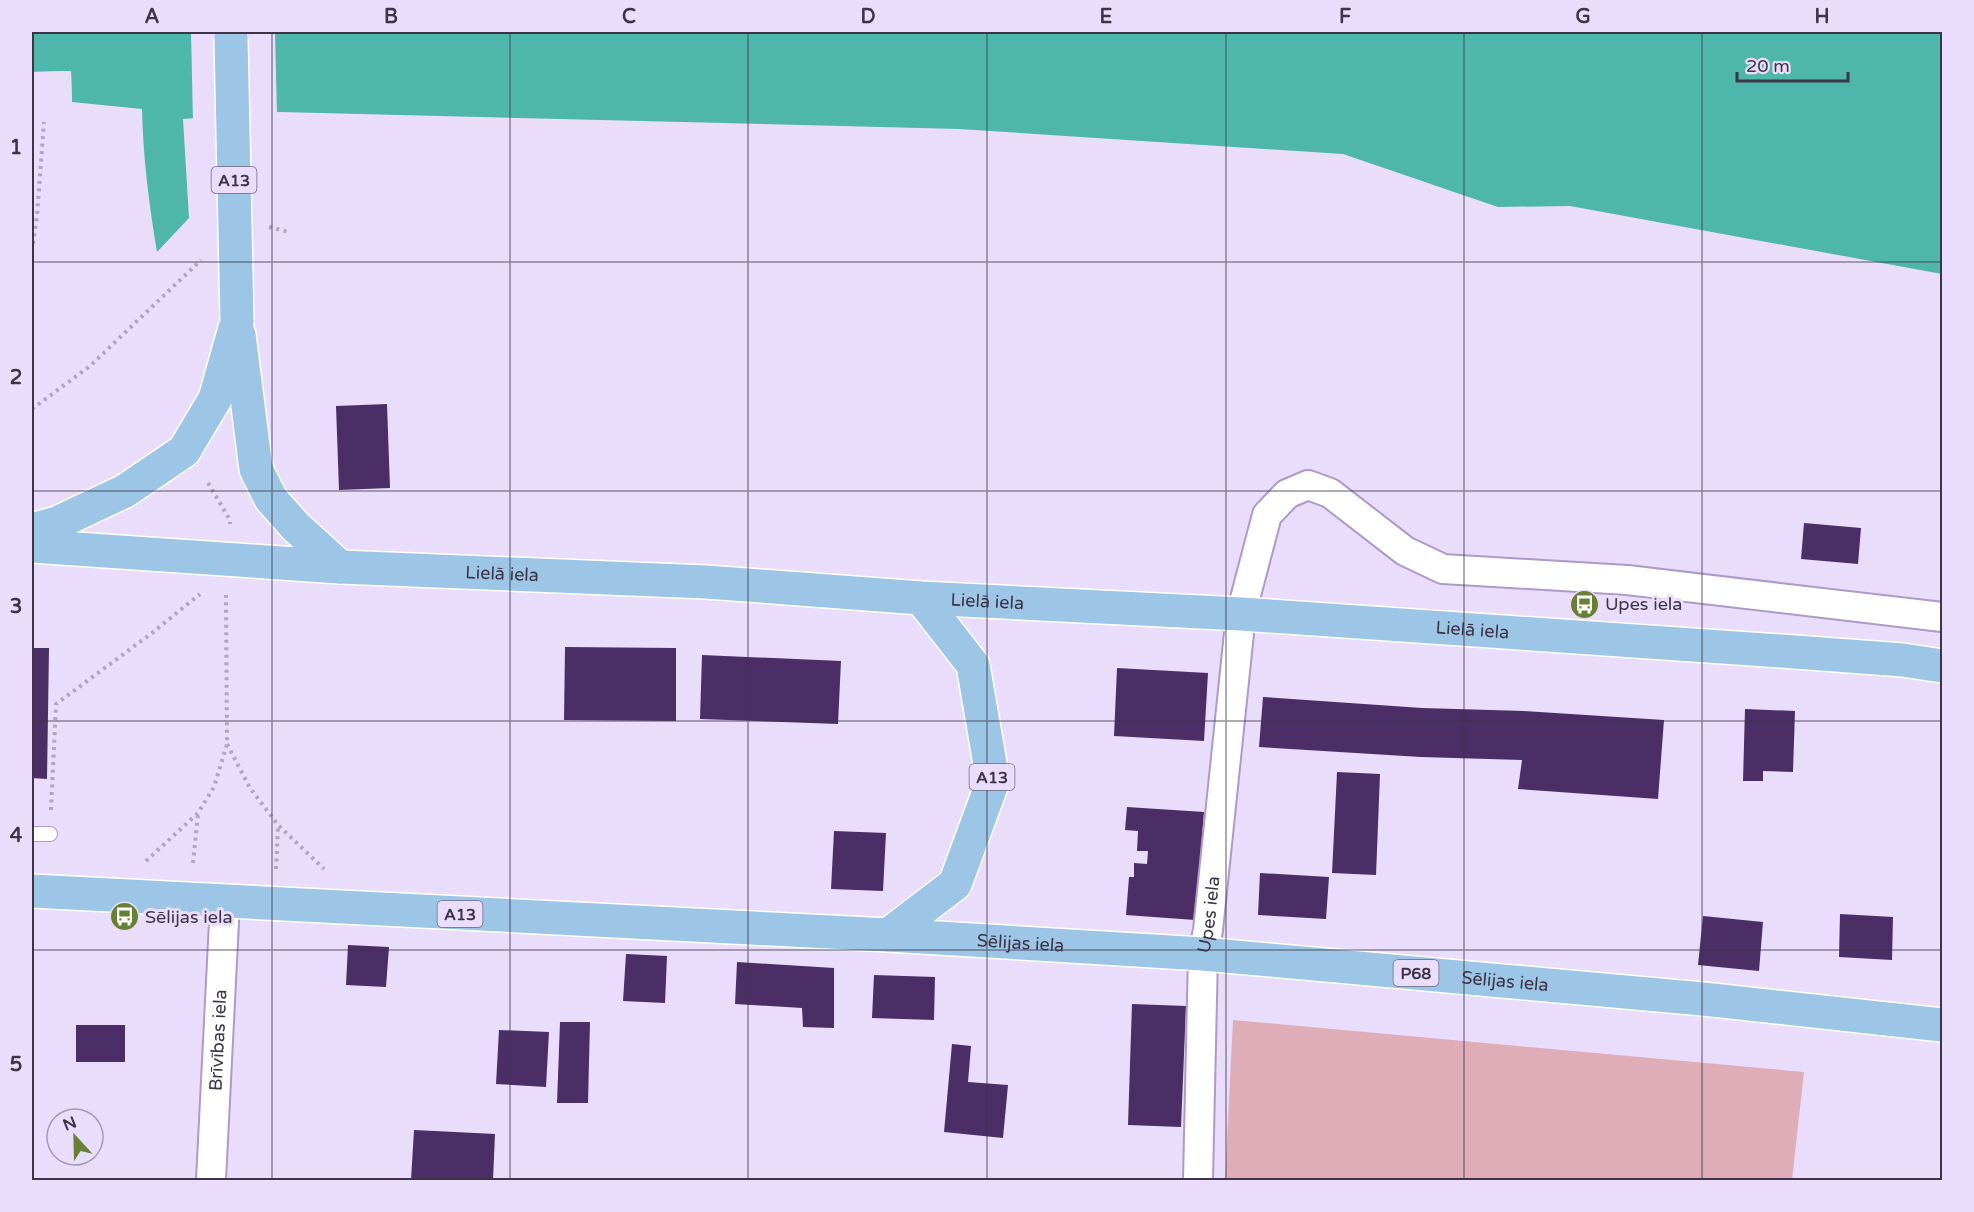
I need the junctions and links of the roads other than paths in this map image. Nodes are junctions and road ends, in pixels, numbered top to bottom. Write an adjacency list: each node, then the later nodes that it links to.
1 (231, 32): 2 (main road, A13, bridge)
2 (237, 321): 3 (main road, A13); 5 (main road, A13)
3 (32, 530)
4 (32, 546): 5 (main road, Lielā iela)
5 (340, 567): 6 (main road, Lielā iela)
6 (921, 598): 7 (main road, Lielā iela); 14 (main road, A13)
7 (1241, 614): 8 (street, Upes iela); 9 (main road, Lielā iela); 15 (street, Upes iela)
8 (1942, 617)
9 (1942, 666)
10 (32, 834): 11 (lane)
11 (50, 834)
12 (32, 891): 13 (main road, Sēlijas iela / A13)
13 (225, 902): 14 (main road, Sēlijas iela / A13); 17 (street, Brīvības iela)
14 (888, 935): 15 (main road, Sēlijas iela / P68)
15 (1203, 954): 16 (main road, Sēlijas iela / P68); 18 (street, Upes iela)
16 (1942, 1025)
17 (212, 1180)
18 (1198, 1180)

